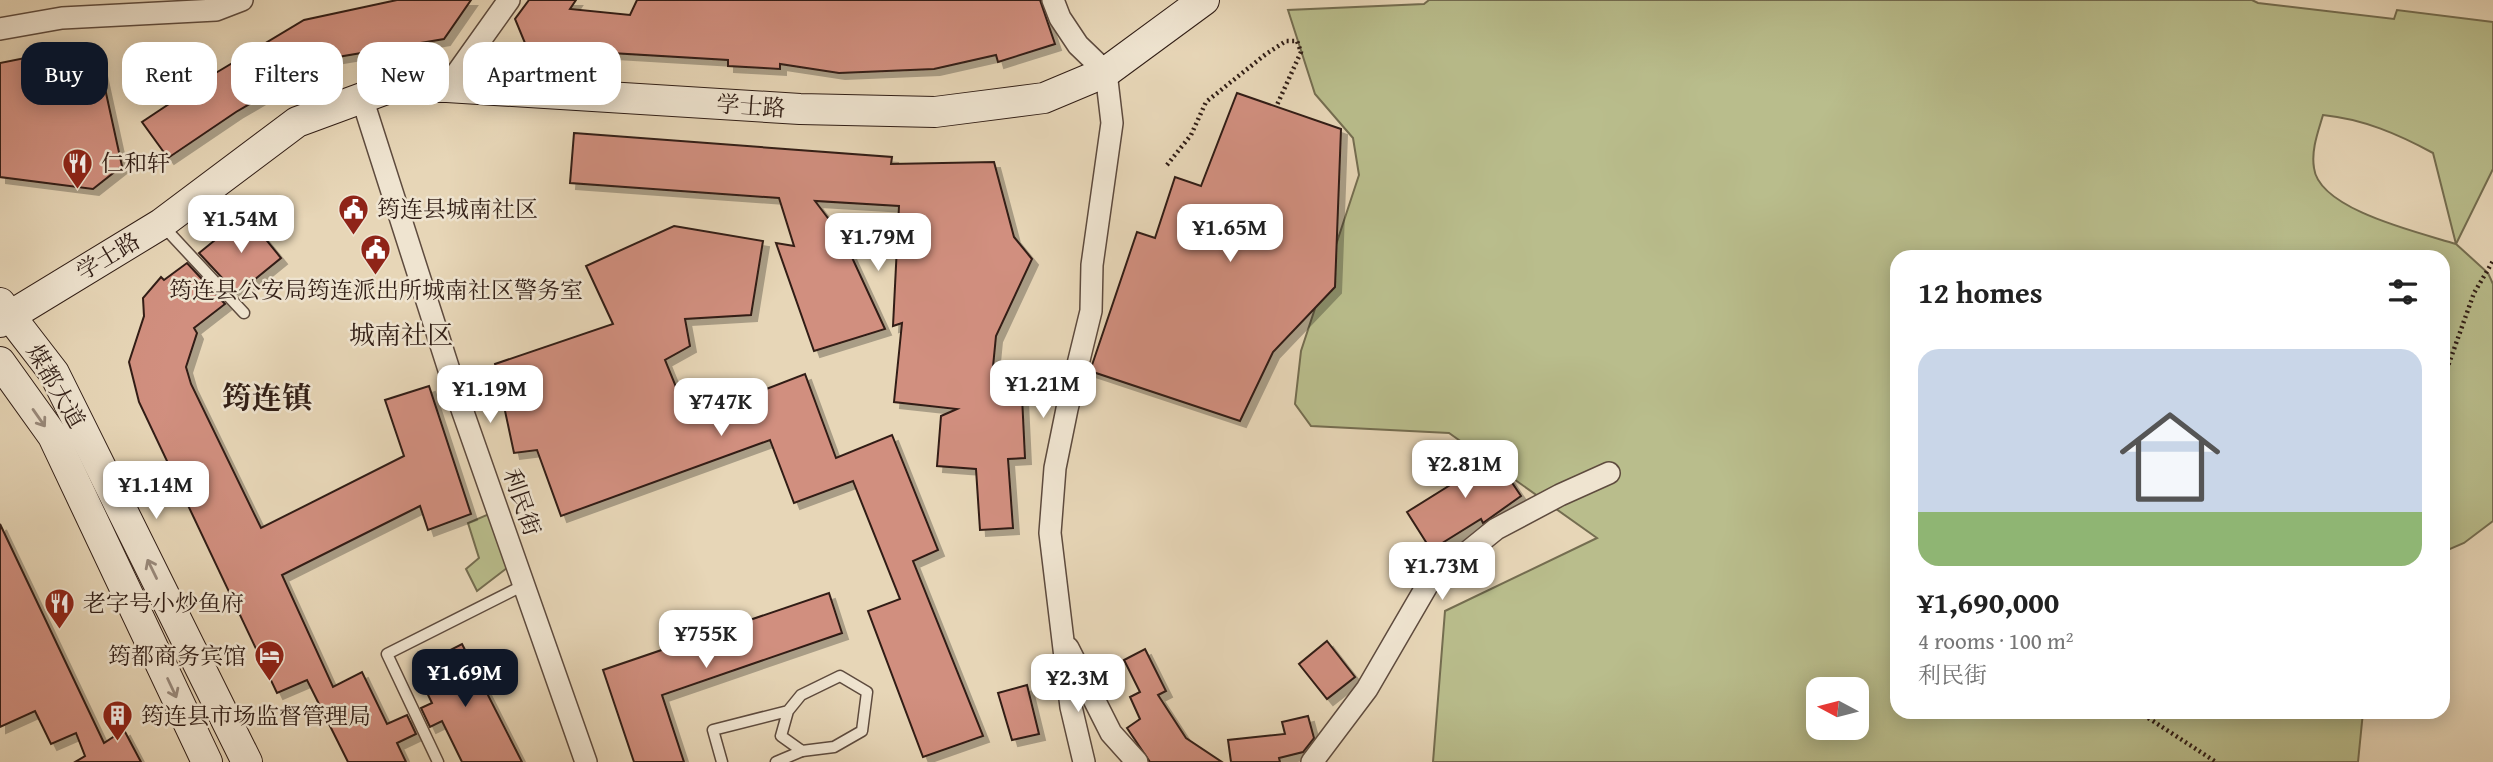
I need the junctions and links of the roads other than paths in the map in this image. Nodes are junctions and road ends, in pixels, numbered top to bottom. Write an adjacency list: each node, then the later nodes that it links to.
1 (242, 0): 5 (street)
2 (509, 0): 7 (street)
3 (1054, 0): 6 (street)
4 (1204, 0): 6 (main road, 学士路)
5 (0, 29)
6 (1106, 72): 8 (main road, 学士路); 17 (street)
7 (449, 84)
8 (449, 87)
9 (357, 100): 11 (main road, 学士路)
10 (364, 105): 16 (street, 利民街)
11 (161, 224): 12 (main road, 学士路); 13 (lane)
12 (4, 313): 21 (main road, 煤都大道, one-way to 12)
13 (244, 313)
14 (0, 362): 20 (main road, 煤都大道, one-way to 20)
15 (1609, 473): 28 (street)
16 (524, 586): 22 (lane); 23 (street, 利民街)
17 (1061, 633): 26 (street); 27 (street)
18 (788, 711): 19 (lane); 19 (lane); 24 (lane)
19 (802, 751): 25 (lane)
20 (207, 762)
21 (247, 762)
22 (438, 762)
23 (586, 762)
24 (722, 762)
25 (776, 762)
26 (1084, 762)
27 (1137, 762)
28 (1312, 762)

